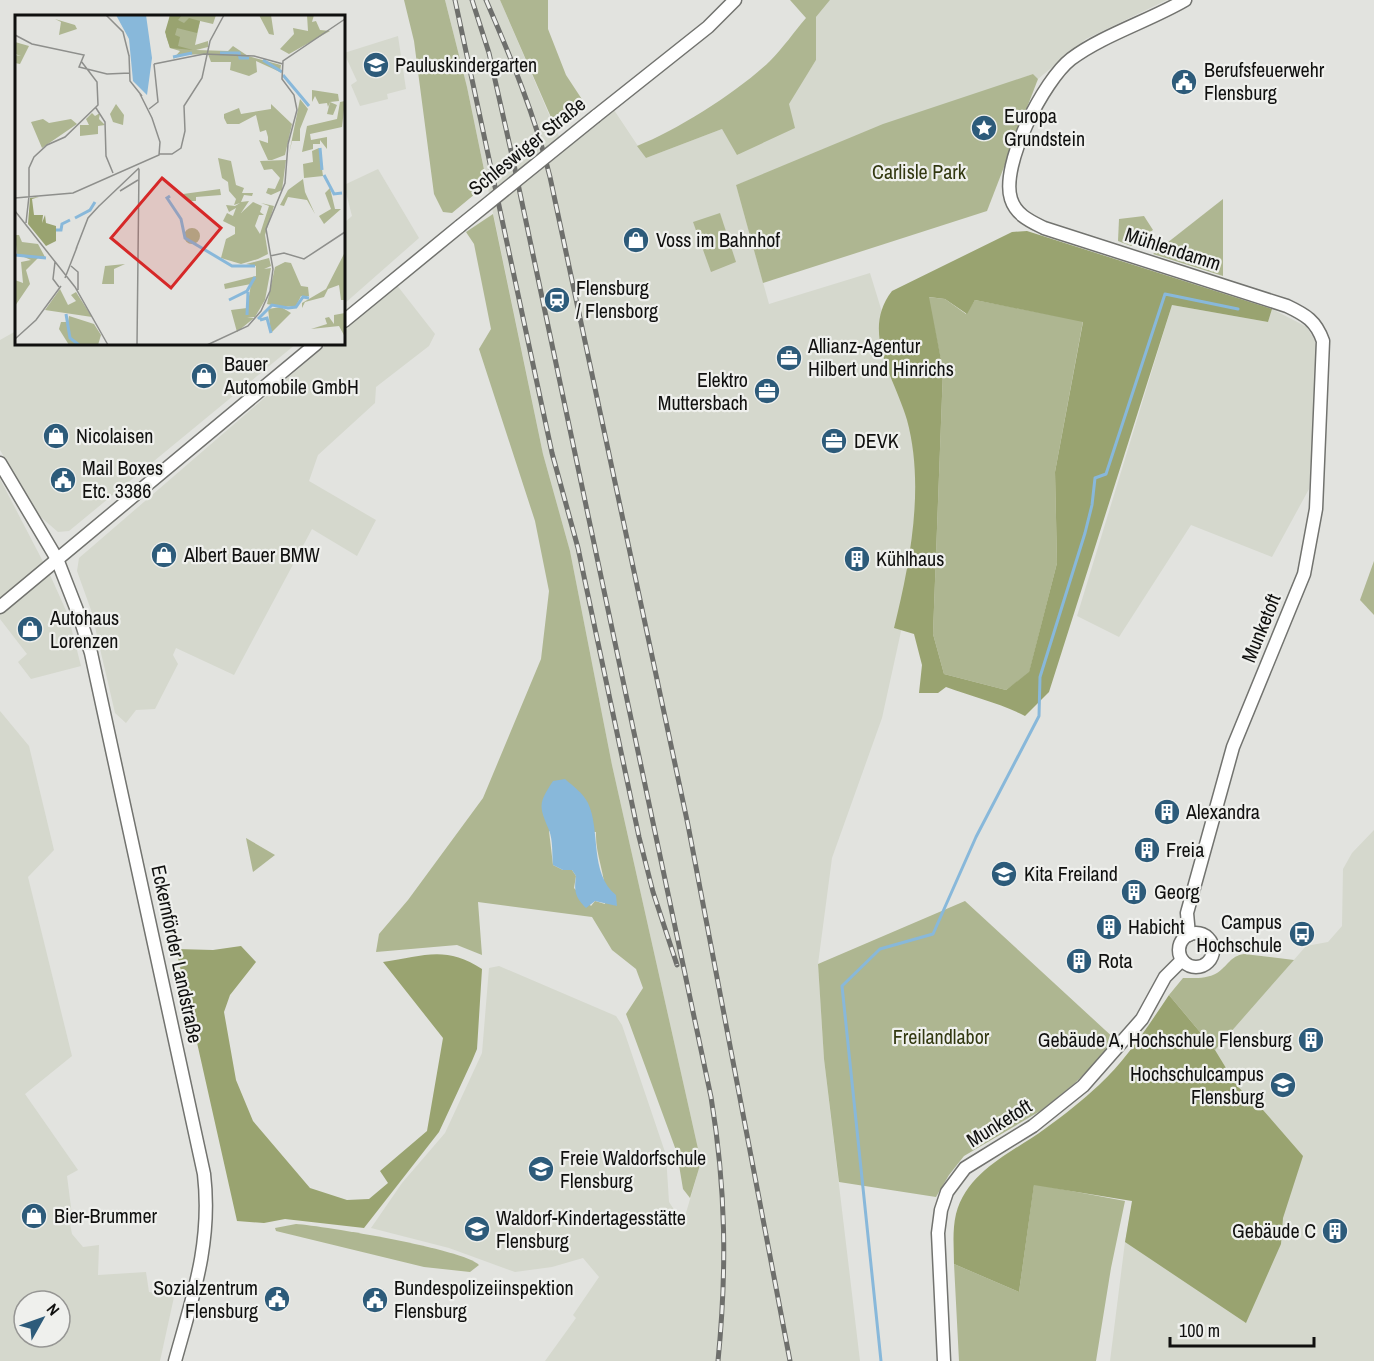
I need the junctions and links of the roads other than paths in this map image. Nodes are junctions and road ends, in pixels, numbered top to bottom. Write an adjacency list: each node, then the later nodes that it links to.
1 (735, 0): 3 (street, Schleswiger Straße, bridge)
2 (1185, 0): 4 (street, Mühlendamm)
3 (345, 320)
4 (1319, 328): 9 (street, Munketoft)
5 (315, 345): 7 (street)
6 (0, 463): 7 (street, Eckernförder Landstraße)
7 (57, 559): 8 (street); 11 (street, Eckernförder Landstraße)
8 (0, 607)
9 (1189, 935): 10 (street, Munketoft); 10 (street)
10 (1182, 960): 12 (street, Munketoft)
11 (175, 1361)
12 (944, 1361)

